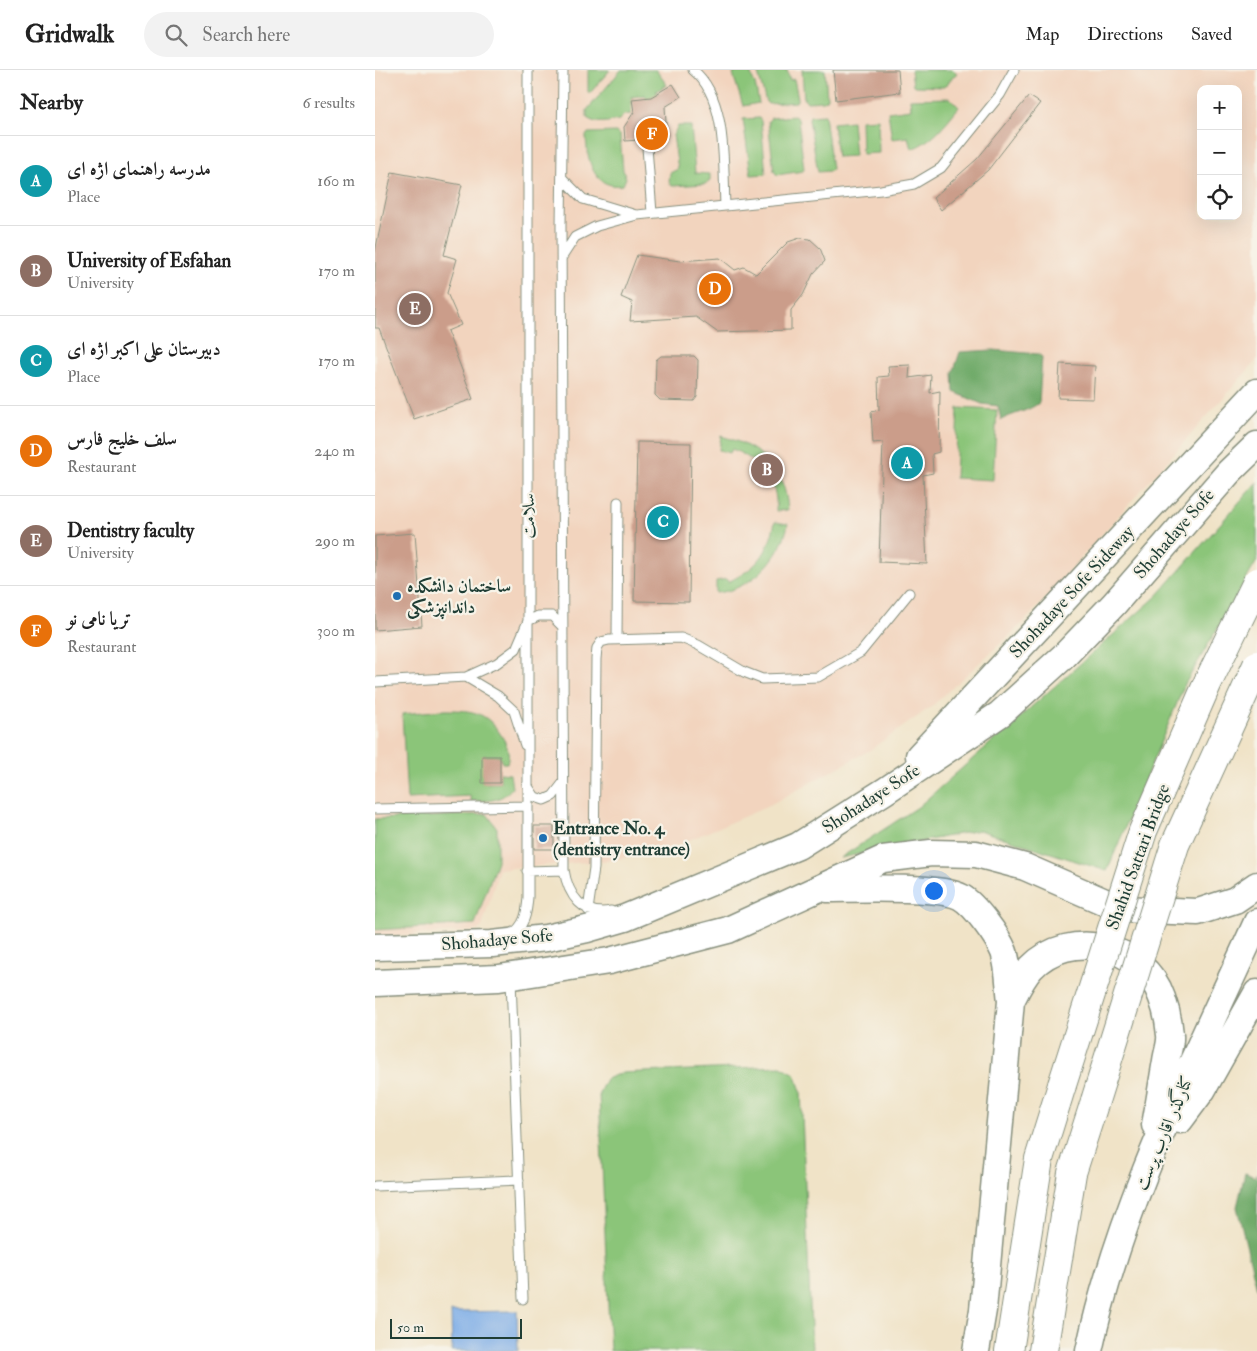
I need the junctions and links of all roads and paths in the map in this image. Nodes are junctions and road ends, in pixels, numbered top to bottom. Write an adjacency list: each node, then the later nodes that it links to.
1 (528, 70): 16 (lane, سلامت)
2 (563, 70): 6 (lane, سلامت)
3 (693, 70): 7 (lane)
4 (1014, 70): 7 (lane)
5 (647, 147): 8 (lane)
6 (563, 178): 9 (lane); 10 (lane, سلامت)
7 (725, 206): 8 (lane)
8 (652, 213): 9 (lane)
9 (637, 215): 10 (lane)
10 (561, 258): 17 (lane, سلامت)
11 (1257, 392): 25 (main road, Shohadaye Sofe Sideway)
12 (1257, 445): 25 (main road, Shohadaye Sofe)
13 (618, 502): 18 (lane)
14 (1257, 582): 46 (highway, Shahid Sattari Bridge, bridge)
15 (909, 593): 18 (lane)
16 (528, 621): 17 (lane); 20 (lane); 22 (lane, سلامت)
17 (563, 626): 23 (lane, سلامت)
18 (617, 638): 33 (lane)
19 (1257, 665): 47 (highway, Shahid Sattari Bridge, bridge)
20 (466, 677): 21 (lane); 22 (lane)
21 (375, 682)
22 (527, 753): 24 (lane, سلامت)
23 (563, 782): 24 (lane); 28 (lane, سلامت)
24 (527, 785): 26 (lane, سلامت)
25 (885, 791): 32 (main road, Shohadaye Sofe)
26 (527, 806): 27 (lane); 29 (lane, سلامت)
27 (375, 809)
28 (563, 870): 29 (lane); 33 (lane, سلامت)
29 (527, 871): 35 (lane, سلامت)
30 (1257, 885): 31 (main road, Shohadaye Sofe)
31 (819, 889): 37 (main road, Shohadaye Sofe); 40 (main road)
32 (677, 896): 33 (lane); 35 (main road, Shohadaye Sofe)
33 (587, 910)
34 (1257, 922): 41 (main road, کنارگذر اقارب پرست)
35 (492, 944): 36 (main road, Shohadaye Sofe)
36 (375, 947)
37 (511, 976): 38 (main road, Shohadaye Sofe); 42 (lane)
38 (375, 983)
39 (1257, 993): 41 (main road)
40 (1011, 1001): 41 (main road); 45 (main road)
41 (1149, 1163): 48 (main road, کنارگذر اقارب پرست)
42 (519, 1180): 43 (lane); 44 (lane)
43 (375, 1186)
44 (523, 1299)
45 (976, 1351)
46 (1009, 1351)
47 (1043, 1351)
48 (1089, 1351)

